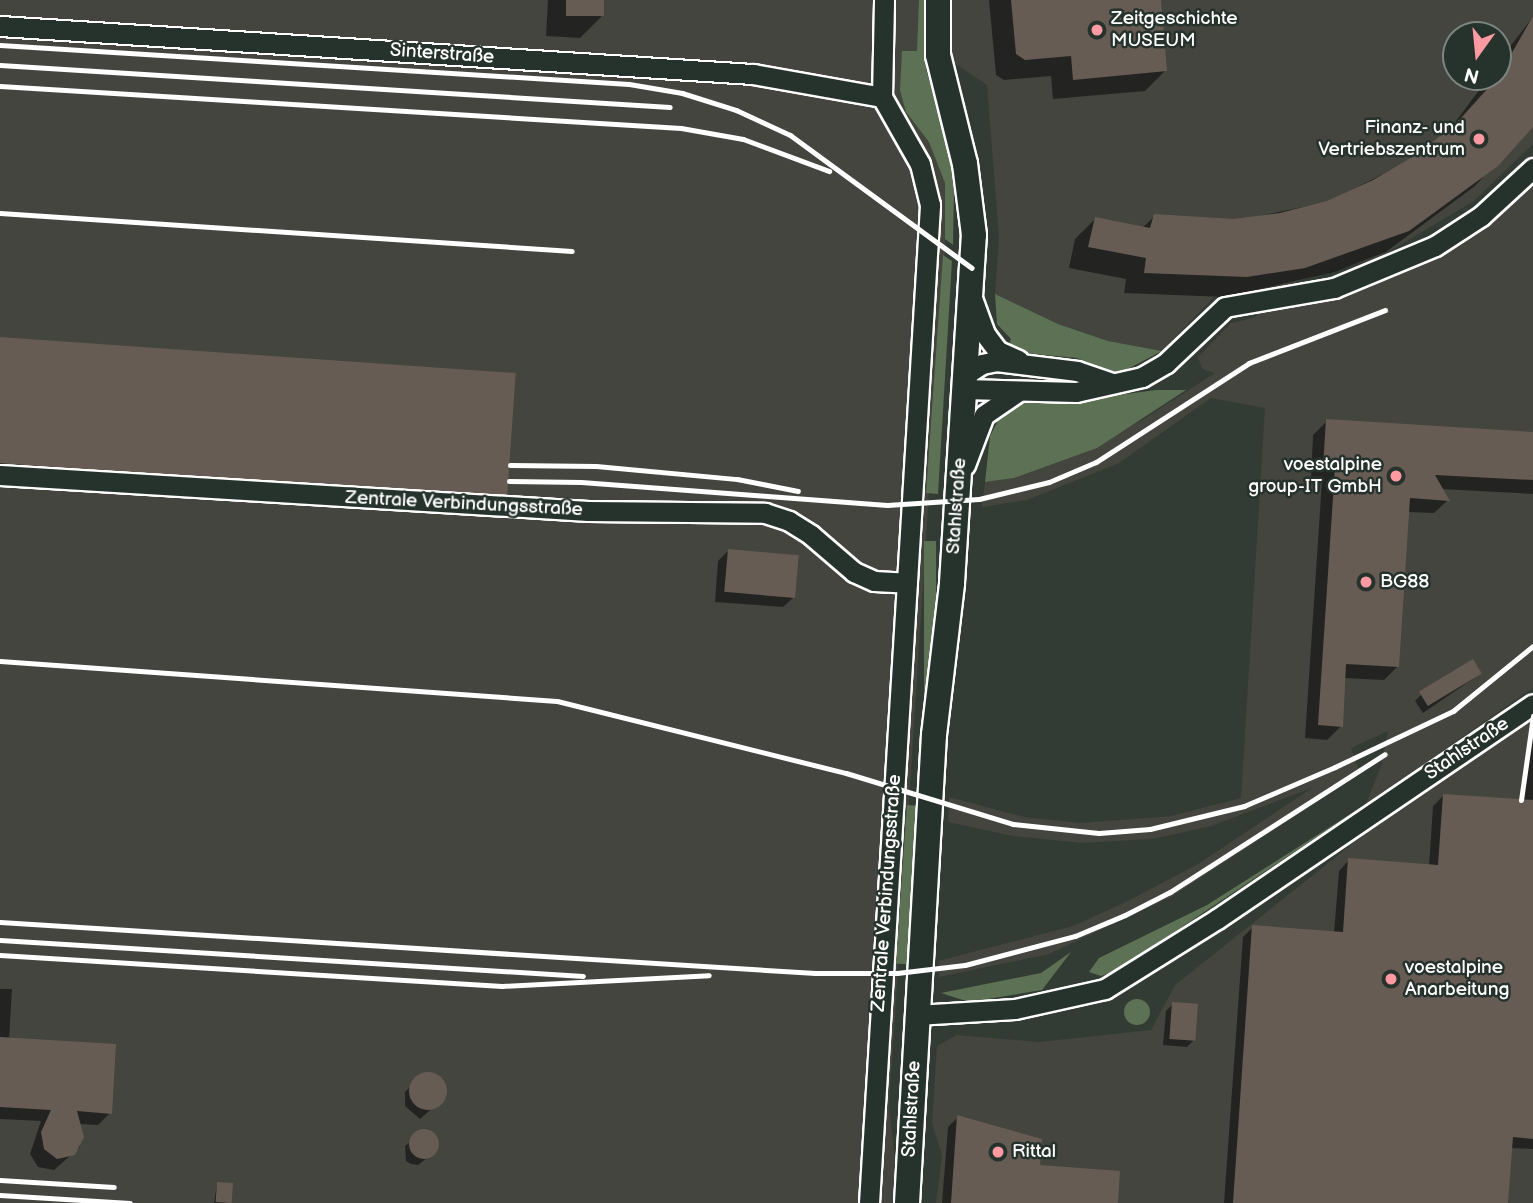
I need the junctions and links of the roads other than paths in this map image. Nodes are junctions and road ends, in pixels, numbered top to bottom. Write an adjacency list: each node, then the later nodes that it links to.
1 (884, 0): 4 (street)
2 (938, 0): 6 (street, Stahlstraße)
3 (0, 26): 4 (street, Sinterstraße)
4 (882, 97): 13 (street, Zentrale Verbindungsstraße)
5 (1533, 168): 9 (street)
6 (970, 291): 7 (street); 8 (street, Stahlstraße)
7 (1026, 363): 8 (street); 9 (street)
8 (964, 382): 10 (street); 12 (street, Stahlstraße)
9 (1116, 385): 10 (street)
10 (1019, 391): 12 (street)
11 (0, 475): 13 (street, Zentrale Verbindungsstraße)
12 (958, 486): 15 (street, Stahlstraße)
13 (906, 583): 16 (street, Zentrale Verbindungsstraße)
14 (1533, 704): 15 (street, Stahlstraße)
15 (916, 1015): 17 (street, Stahlstraße)
16 (869, 1203)
17 (907, 1203)

